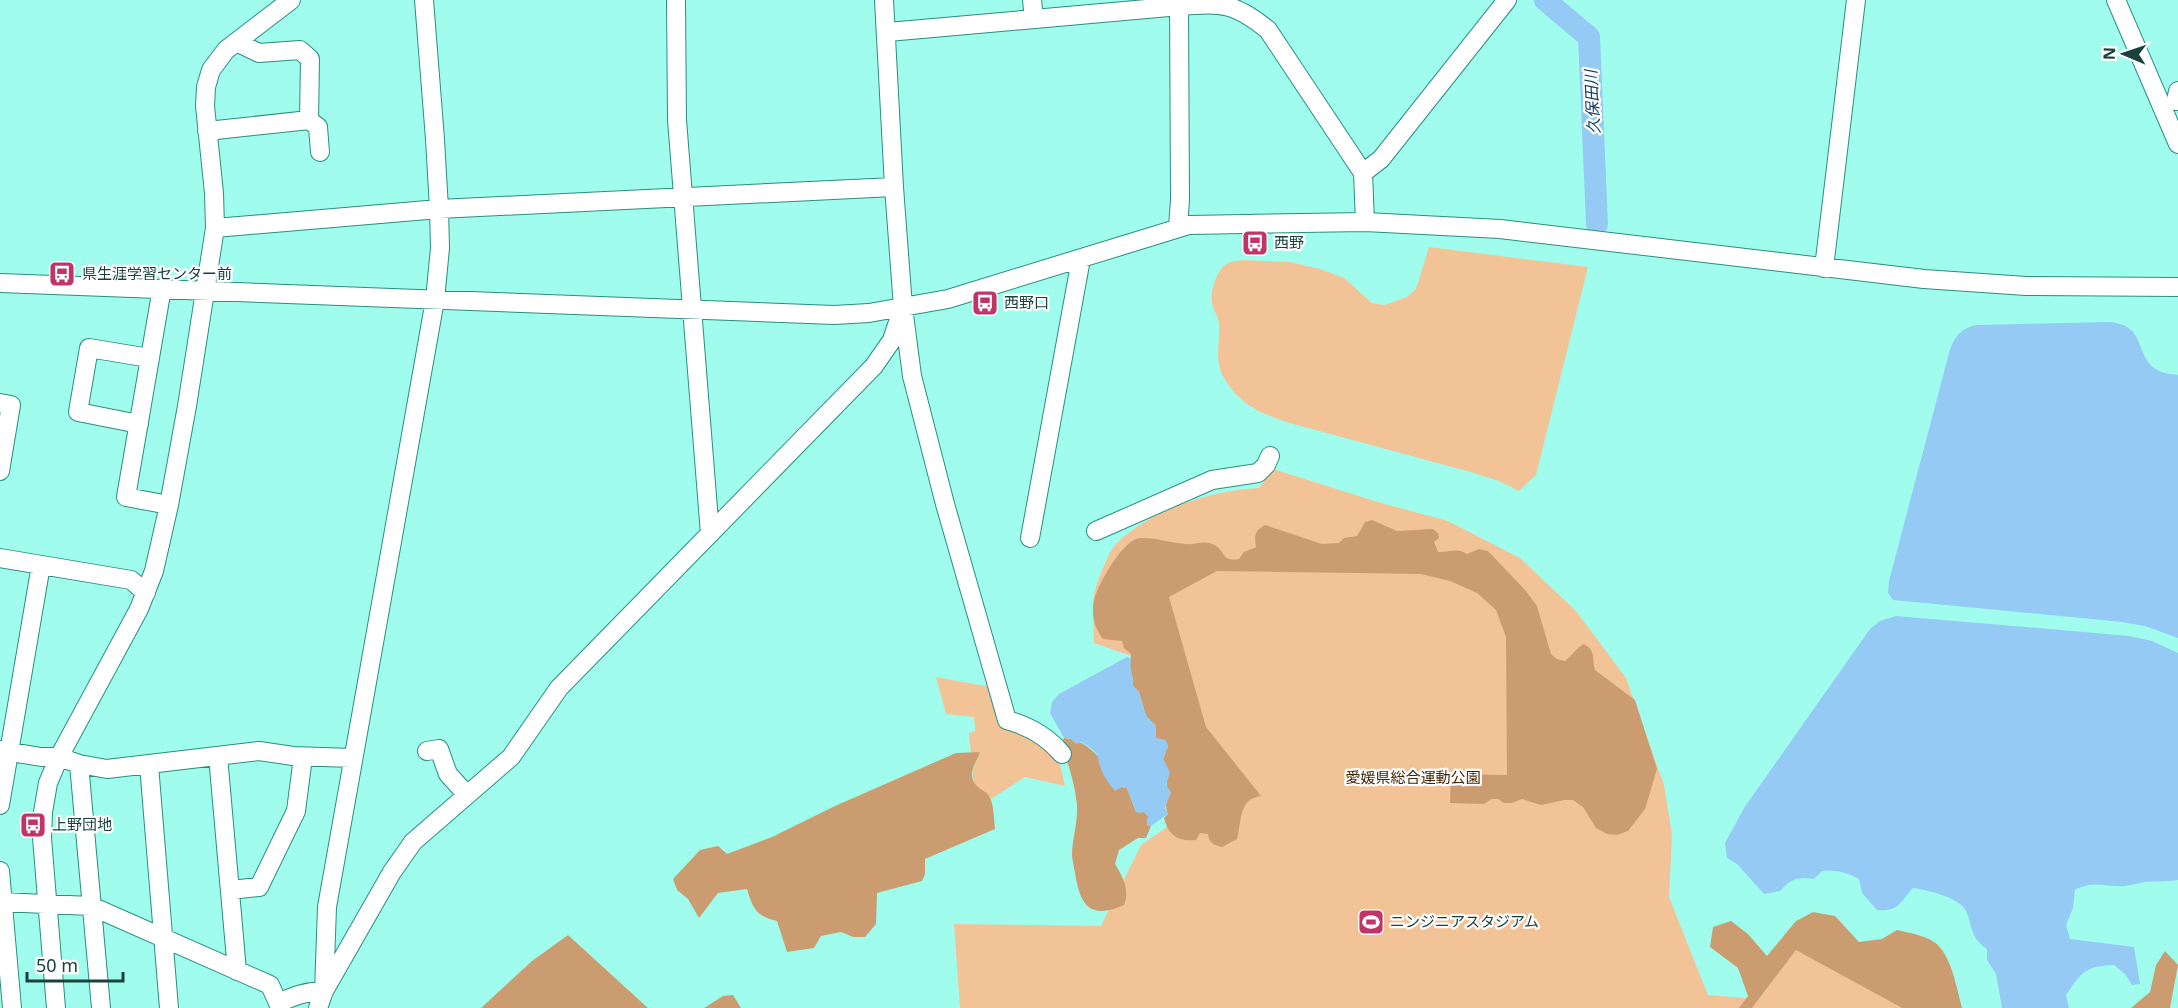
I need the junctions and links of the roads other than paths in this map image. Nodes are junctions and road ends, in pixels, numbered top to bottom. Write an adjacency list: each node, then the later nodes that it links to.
1 (291, 0): 12 (street)
2 (424, 0): 21 (street)
3 (676, 0): 20 (street)
4 (884, 0): 11 (street)
5 (1032, 0): 10 (street)
6 (1507, 0): 18 (street)
7 (1856, 0): 26 (street)
8 (2116, 0): 13 (street)
9 (1179, 3): 10 (street); 18 (street); 23 (street)
10 (1034, 19): 11 (street)
11 (888, 32): 19 (street)
12 (236, 42): 14 (street); 15 (street)
13 (2173, 99): 16 (street)
14 (309, 120): 15 (street); 17 (street)
15 (207, 131): 24 (street)
16 (2178, 144)
17 (320, 152)
18 (1363, 173): 22 (street)
19 (894, 187): 20 (street); 32 (street)
20 (684, 196): 21 (street); 33 (street)
21 (439, 208): 24 (street); 31 (street)
22 (1365, 222): 23 (street); 26 (street)
23 (1183, 226): 25 (street)
24 (215, 228): 30 (street)
25 (1081, 259): 32 (street); 42 (street)
26 (1824, 268): 28 (street)
27 (0, 283): 29 (street)
28 (2178, 287)
29 (162, 288): 30 (street); 34 (street)
30 (206, 289): 31 (street); 39 (street)
31 (435, 300): 33 (street); 52 (street)
32 (903, 307): 33 (street); 41 (street); 48 (street)
33 (692, 310): 41 (street)
34 (149, 358): 36 (street); 36 (street)
35 (0, 403): 38 (street)
36 (139, 424): 39 (street)
37 (1270, 456): 40 (street)
38 (0, 471)
39 (169, 505): 45 (street)
40 (1096, 531)
41 (710, 534): 55 (street)
42 (1030, 538)
43 (0, 558): 44 (street)
44 (41, 565): 45 (street); 47 (street)
45 (146, 594): 50 (street)
46 (438, 749): 55 (street)
47 (5, 750): 50 (street); 56 (street)
48 (1062, 754)
49 (218, 756): 51 (street); 54 (street); 58 (street)
50 (59, 757): 53 (street); 60 (street)
51 (303, 757): 52 (street); 58 (street)
52 (352, 758): 64 (street)
53 (79, 764): 54 (street); 61 (street)
54 (149, 765): 62 (street)
55 (467, 795): 64 (street)
56 (0, 805)
57 (0, 871): 59 (street)
58 (230, 890): 63 (street)
59 (1, 902): 60 (street); 66 (street)
60 (47, 903): 61 (street); 67 (street)
61 (91, 906): 62 (street); 68 (street)
62 (164, 937): 63 (street); 69 (street)
63 (237, 971): 65 (street)
64 (321, 999): 65 (street)
65 (276, 1006)
66 (12, 1008)
67 (56, 1008)
68 (101, 1008)
69 (169, 1008)

